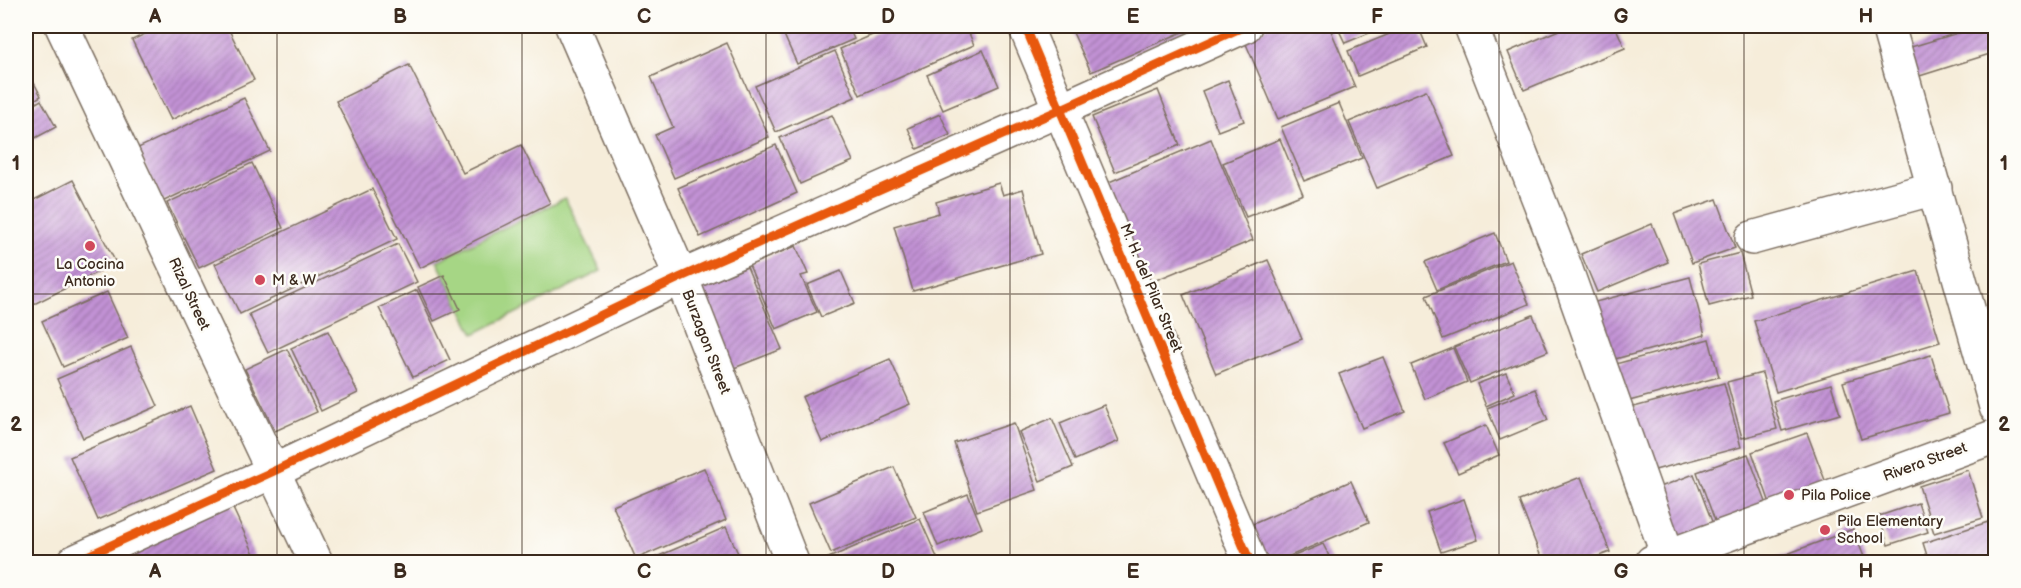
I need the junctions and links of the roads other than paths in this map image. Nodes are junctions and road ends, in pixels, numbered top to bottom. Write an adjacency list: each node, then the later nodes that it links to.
1 (62, 26): 13 (street, Rizal Street)
2 (573, 26): 10 (street, Burzagon Street)
3 (1025, 26): 7 (street, M. H. del Pilar Street)
4 (1245, 26): 7 (street)
5 (1471, 26): 14 (street)
6 (1888, 26): 8 (street)
7 (1059, 110): 10 (street); 18 (street, M. H. del Pilar Street)
8 (1935, 188): 9 (street); 11 (street)
9 (1752, 238)
10 (681, 277): 13 (street); 17 (street, Burzagon Street)
11 (1995, 408)
12 (1995, 436): 14 (street, Rivera Street)
13 (274, 471): 15 (street); 16 (street, Rizal Street)
14 (1660, 559)
15 (74, 562)
16 (316, 562)
17 (792, 562)
18 (1250, 562)

